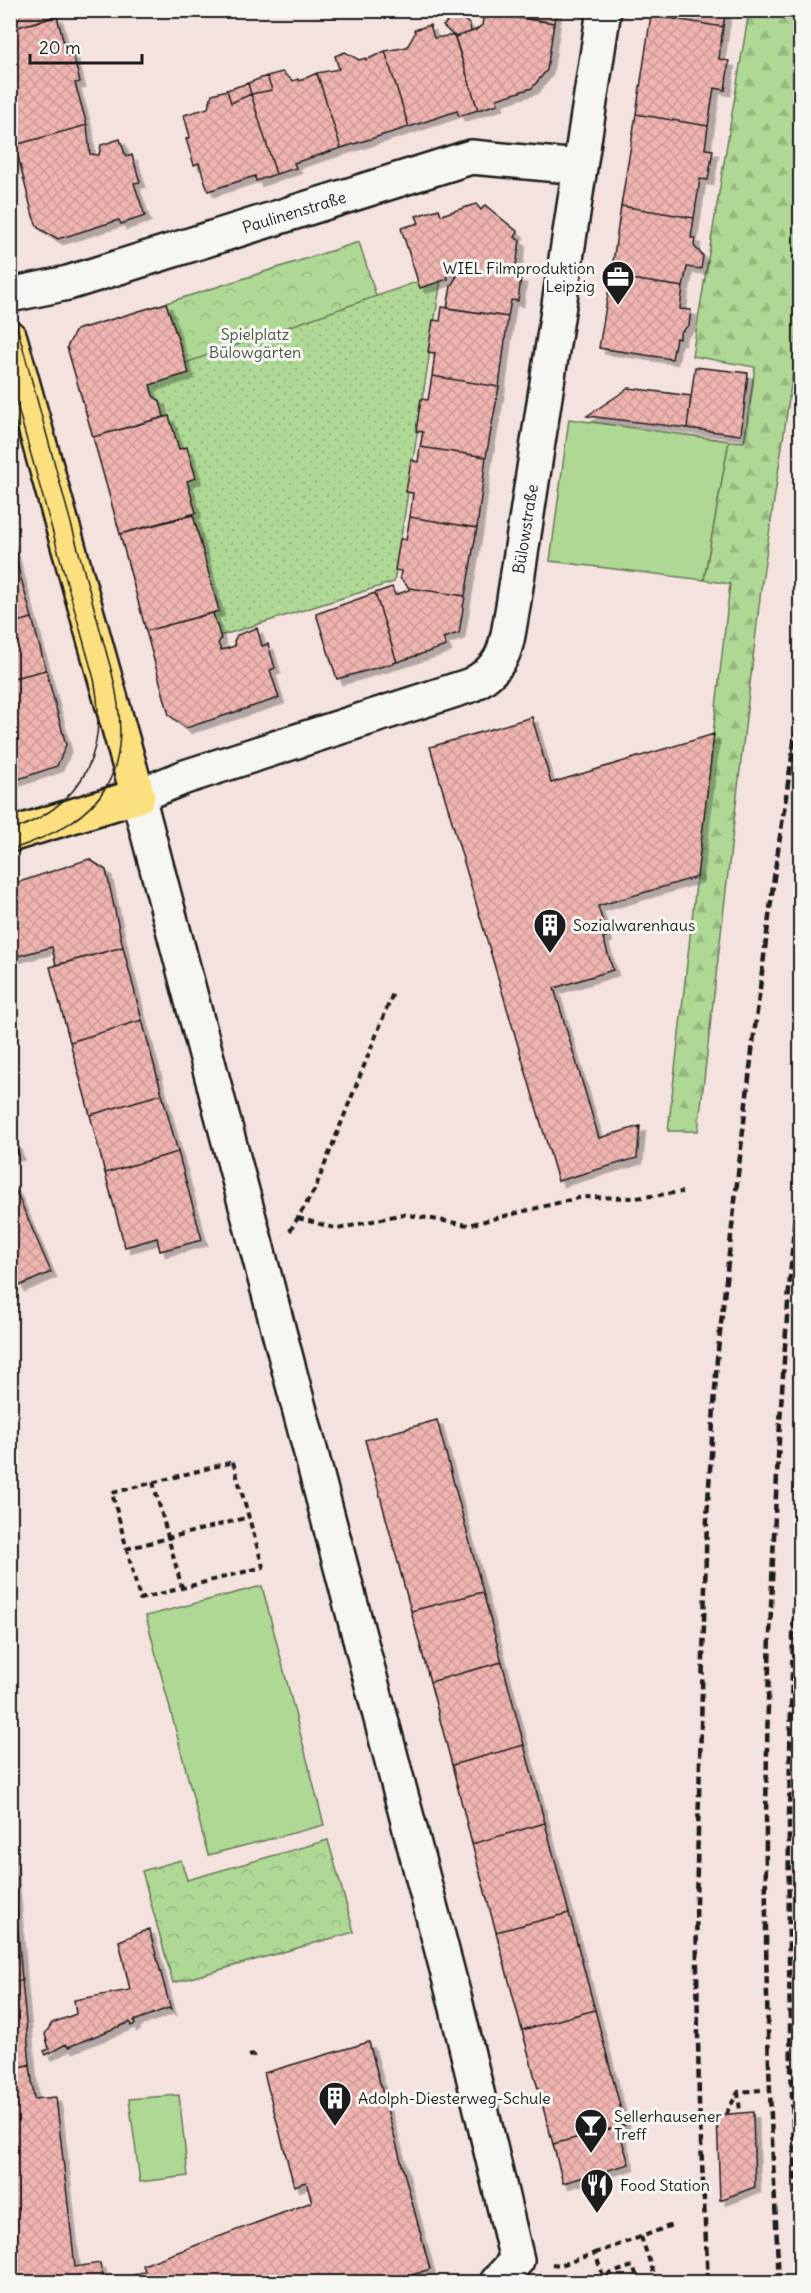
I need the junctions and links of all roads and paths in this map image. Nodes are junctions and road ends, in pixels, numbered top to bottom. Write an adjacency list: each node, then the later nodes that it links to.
1 (604, 10): 2 (street, Bülowstraße)
2 (580, 167): 3 (street, Paulinenstraße); 5 (street, Bülowstraße)
3 (10, 295)
4 (10, 338): 5 (main road)
5 (138, 796): 6 (main road); 10 (street)
6 (10, 836)
7 (393, 993): 9 (path)
8 (682, 1192): 9 (path)
9 (298, 1218): 10 (path)
10 (264, 1276): 25 (street)
11 (153, 1482): 12 (path); 13 (path); 14 (path)
12 (249, 1516): 13 (path); 15 (path)
13 (169, 1538): 14 (path); 15 (path)
14 (126, 1549): 15 (path)
15 (182, 1588)
16 (258, 2054): 17 (path)
17 (249, 2056)
18 (762, 2090): 19 (path)
19 (738, 2092): 20 (path); 21 (path)
20 (740, 2112)
21 (726, 2114)
22 (672, 2225): 23 (path)
23 (640, 2237): 24 (path); 27 (path)
24 (594, 2253): 25 (path); 26 (path)
25 (507, 2271)
26 (639, 2283)
27 (657, 2283)

